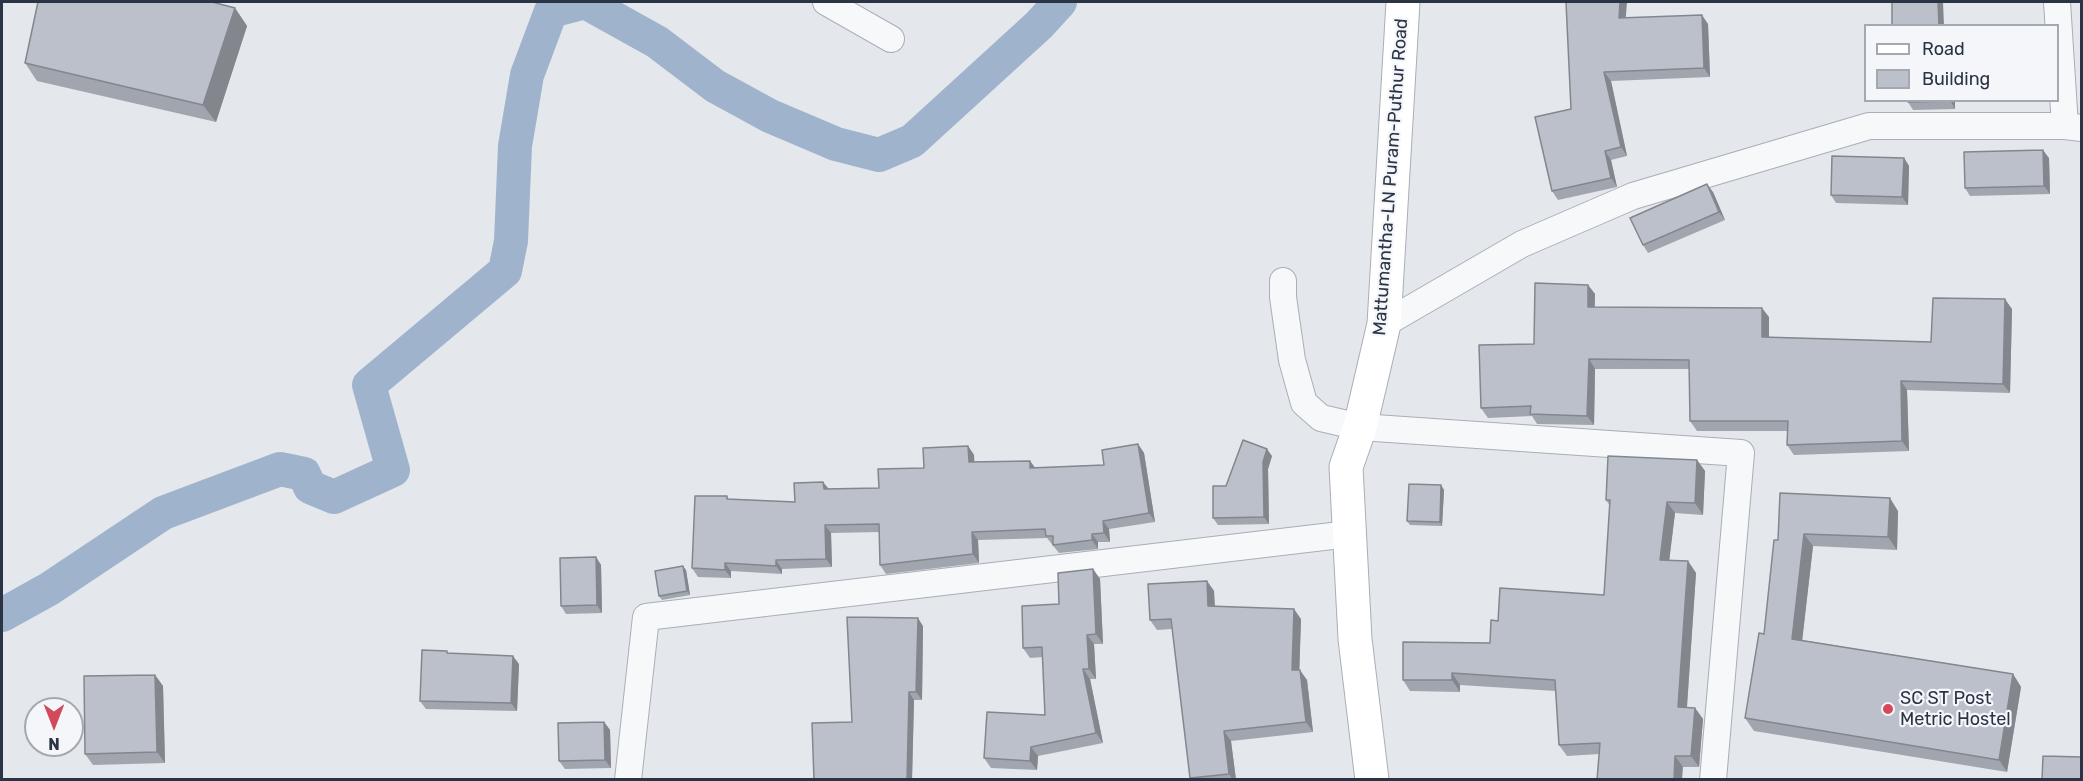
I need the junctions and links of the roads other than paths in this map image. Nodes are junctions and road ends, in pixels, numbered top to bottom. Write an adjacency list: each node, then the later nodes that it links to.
1 (826, 2): 4 (street)
2 (1403, 2): 7 (street, Mattumantha-LN Puram-Puthur Road)
3 (2057, 2): 5 (street)
4 (891, 39)
5 (2073, 127): 7 (street)
6 (1283, 281): 8 (street)
7 (1383, 324): 8 (street, Mattumantha-LN Puram-Puthur Road)
8 (1360, 427): 9 (street, Mattumantha-LN Puram-Puthur Road); 12 (street)
9 (1349, 534): 10 (street); 11 (street, Mattumantha-LN Puram-Puthur Road)
10 (628, 780)
11 (1372, 780)
12 (1713, 780)

